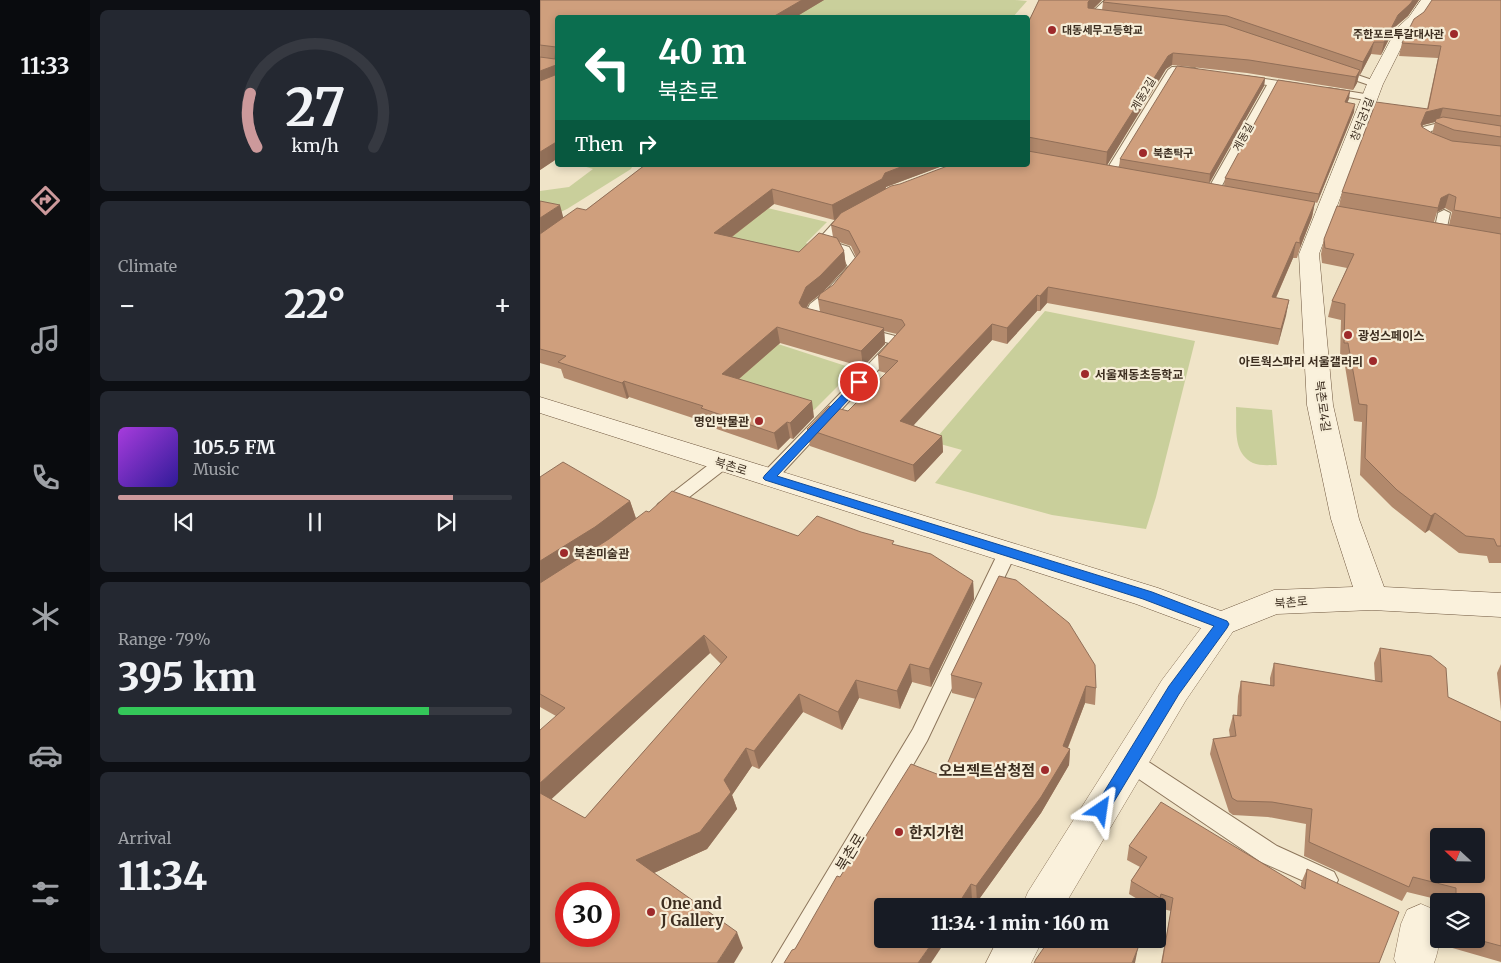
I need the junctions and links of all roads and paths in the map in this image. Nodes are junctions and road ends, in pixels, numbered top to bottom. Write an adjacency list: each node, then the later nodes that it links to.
1 (1109, 0): 3 (lane)
2 (1428, 0): 8 (street, 창덕궁1길)
3 (1117, 20)
4 (1328, 68): 8 (lane)
5 (1202, 72): 11 (lane, 계동2길)
6 (1238, 78): 7 (lane)
7 (1273, 83): 8 (lane); 14 (lane, 계동길)
8 (1373, 91): 17 (street, 창덕궁1길)
9 (1466, 130): 10 (lane)
10 (1446, 147)
11 (1100, 173): 12 (street)
12 (1128, 177)
13 (1194, 188): 14 (street)
14 (1212, 191): 15 (street)
15 (1231, 194)
16 (858, 212): 18 (lane)
17 (1325, 212): 25 (street, 북촌로4길)
18 (836, 325)
19 (854, 330): 22 (lane)
20 (540, 405): 21 (street, 북촌로)
21 (722, 463): 22 (street, 북촌로); 23 (lane)
22 (769, 478): 24 (street, 북촌로)
23 (654, 516)
24 (1007, 553): 27 (street, 북촌로); 32 (lane, 북촌로)
25 (1372, 598): 26 (street, 북촌로); 27 (street, 북촌로)
26 (1501, 606)
27 (1222, 624): 28 (street)
28 (1130, 762): 29 (lane); 30 (street)
29 (1341, 887)
30 (1047, 898)
31 (1016, 948): 33 (street)
32 (784, 963)
33 (1007, 963)

